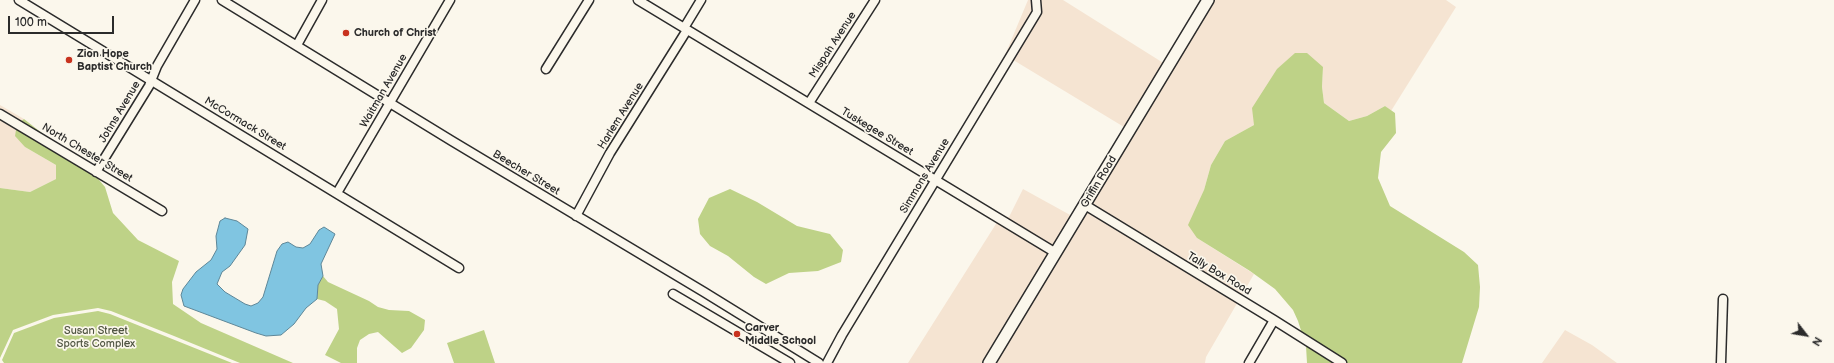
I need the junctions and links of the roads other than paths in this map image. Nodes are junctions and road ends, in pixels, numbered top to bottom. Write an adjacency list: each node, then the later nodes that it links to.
1 (19, 0): 15 (street, McCormack Street)
2 (195, 0): 15 (street, Johns Avenue)
3 (222, 0): 13 (street, Beecher Street)
4 (322, 0): 13 (street)
5 (450, 0): 16 (street, Waitman Avenue)
6 (589, 0): 14 (street)
7 (638, 0): 12 (street, Tuskegee Street)
8 (701, 0): 12 (street, Harlem Avenue)
9 (875, 0): 17 (street, Mispah Avenue)
10 (1036, 0): 20 (street, Simmons Avenue)
11 (1208, 0): 22 (street, Griffin Road)
12 (685, 29): 17 (street, Tuskegee Street); 24 (street, Harlem Avenue)
13 (297, 45): 16 (street, Beecher Street)
14 (546, 69)
15 (151, 80): 19 (street, Johns Avenue); 21 (street, McCormack Street)
16 (389, 103): 21 (street, Waitman Avenue); 24 (street, Beecher Street)
17 (809, 103): 20 (street, Tuskegee Street)
18 (0, 114): 19 (street, North Chester Street)
19 (96, 172): 23 (street, North Chester Street)
20 (936, 180): 25 (street, Tuskegee Street); 32 (street, Simmons Avenue)
21 (337, 193): 26 (street, McCormack Street)
22 (1085, 205): 25 (street, Griffin Road); 29 (street, Tally Box Road)
23 (162, 210)
24 (576, 216): 31 (street, Beecher Street)
25 (1056, 253): 33 (street, Griffin Road)
26 (459, 268)
27 (673, 294): 30 (street)
28 (1722, 299): 36 (street)
29 (1274, 320): 34 (street); 35 (street, Tally Box Road)
30 (790, 363)
31 (820, 363)
32 (827, 363)
33 (989, 363)
34 (1249, 363)
35 (1342, 363)
36 (1721, 363)

